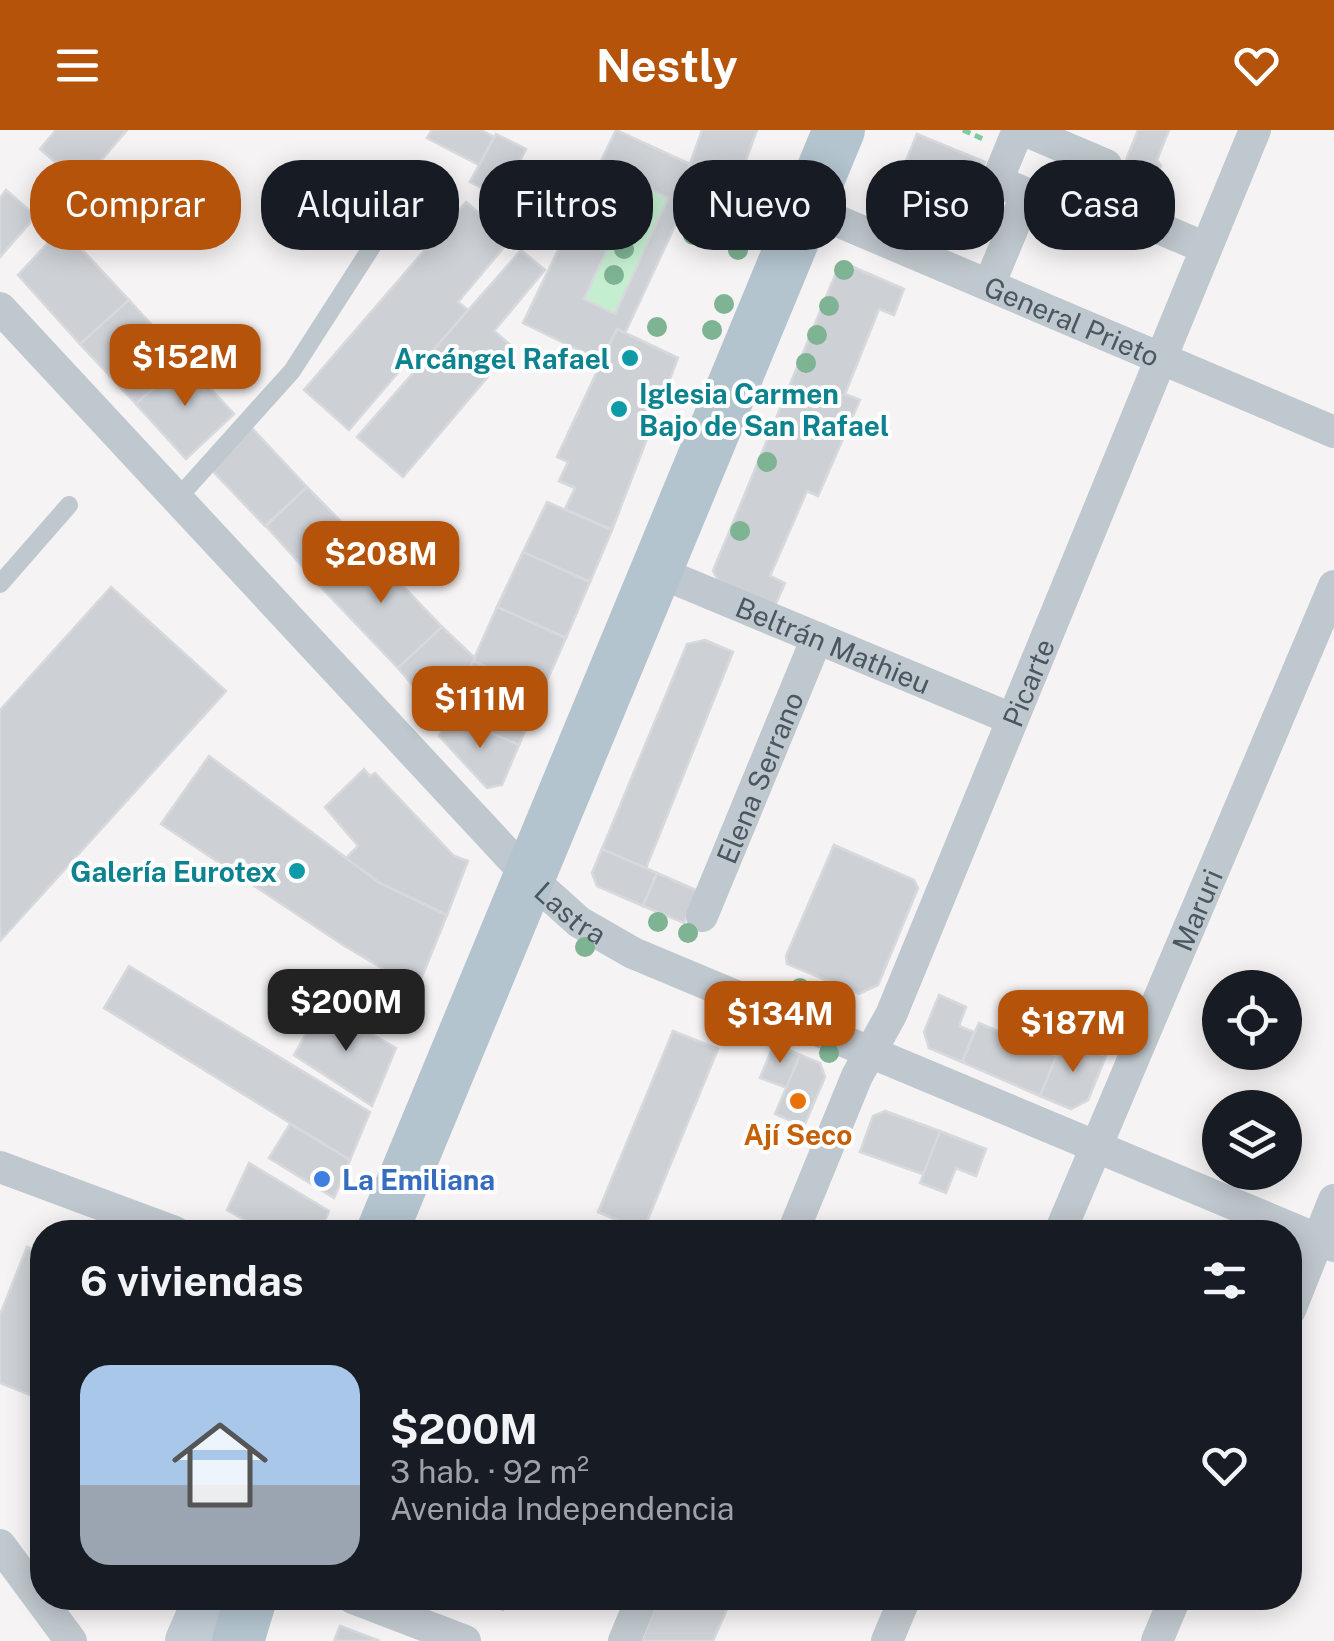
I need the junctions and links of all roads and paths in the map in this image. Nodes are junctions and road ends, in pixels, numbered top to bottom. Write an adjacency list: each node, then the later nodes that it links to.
1 (839, 130): 4 (main road)
2 (1021, 130): 5 (street); 6 (street)
3 (1255, 130): 10 (street, Picarte)
4 (827, 160)
5 (1094, 160)
6 (1024, 192)
7 (1024, 203): 13 (street)
8 (846, 224): 13 (street, General Prieto)
9 (1175, 235): 10 (street)
10 (1206, 248): 15 (street, Picarte)
11 (370, 250): 17 (lane)
12 (790, 250): 19 (main road)
13 (989, 285): 15 (street, General Prieto)
14 (0, 308): 17 (street, Lastra)
15 (1160, 359): 16 (street, General Prieto); 23 (street, Picarte)
16 (1334, 432)
17 (177, 499): 24 (street, Lastra)
18 (69, 505): 20 (lane)
19 (656, 571): 22 (street, Beltrán Mathieu); 24 (main road)
20 (0, 584)
21 (1334, 586): 27 (street, Maruri)
22 (817, 638): 23 (street, Beltrán Mathieu); 25 (street, Elena Serrano)
23 (1012, 719): 26 (street, Picarte)
24 (529, 877): 26 (street, Lastra); 31 (main road)
25 (702, 916)
26 (870, 1052): 27 (street, Lastra); 32 (street, Picarte)
27 (1095, 1148): 33 (street, Maruri); 34 (street, Lastra)
28 (0, 1167): 30 (street)
29 (1334, 1200): 36 (street)
30 (144, 1220)
31 (387, 1220)
32 (798, 1220)
33 (1065, 1220)
34 (1270, 1220)
35 (1302, 1233): 36 (street, Lastra)
36 (1326, 1243): 37 (street)
37 (1302, 1288)
38 (0, 1545): 39 (street)
39 (30, 1586)
40 (48, 1610): 47 (street)
41 (203, 1610): 48 (street)
42 (247, 1610): 49 (main road)
43 (385, 1610): 50 (street)
44 (637, 1610): 51 (street)
45 (901, 1610): 52 (street)
46 (1170, 1610): 53 (street)
47 (71, 1641)
48 (189, 1641)
49 (238, 1641)
50 (465, 1641)
51 (624, 1641)
52 (887, 1641)
53 (1157, 1641)

